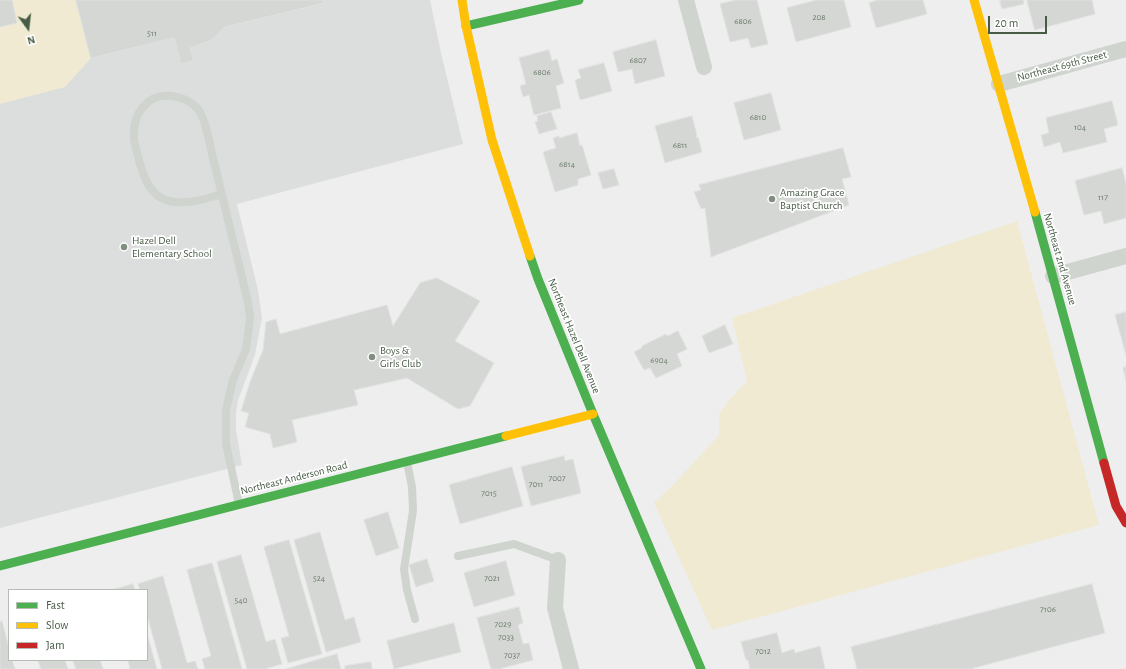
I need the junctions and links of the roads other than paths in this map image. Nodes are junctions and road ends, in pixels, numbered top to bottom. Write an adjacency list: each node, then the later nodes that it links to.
1 (462, 0): 5 (street, Northeast Hazel Dell Avenue)
2 (579, 0): 5 (street)
3 (686, 0): 7 (street)
4 (974, 0): 8 (street, Northeast 2nd Avenue)
5 (466, 26): 12 (street, Northeast Hazel Dell Avenue)
6 (1126, 48): 8 (street, Northeast 69th Street)
7 (704, 67)
8 (999, 84): 11 (street, Northeast 2nd Avenue)
9 (222, 194): 9 (lane); 14 (lane)
10 (1126, 256): 11 (street)
11 (1053, 276): 15 (street, Northeast 2nd Avenue)
12 (593, 414): 13 (street, Northeast Anderson Road); 21 (street, Northeast Hazel Dell Avenue)
13 (407, 462): 14 (street, Northeast Anderson Road); 19 (lane)
14 (239, 505): 18 (street, Northeast Anderson Road)
15 (1126, 523)
16 (458, 556): 17 (lane)
17 (558, 560): 20 (street)
18 (0, 566)
19 (415, 619)
20 (570, 669)
21 (700, 669)

